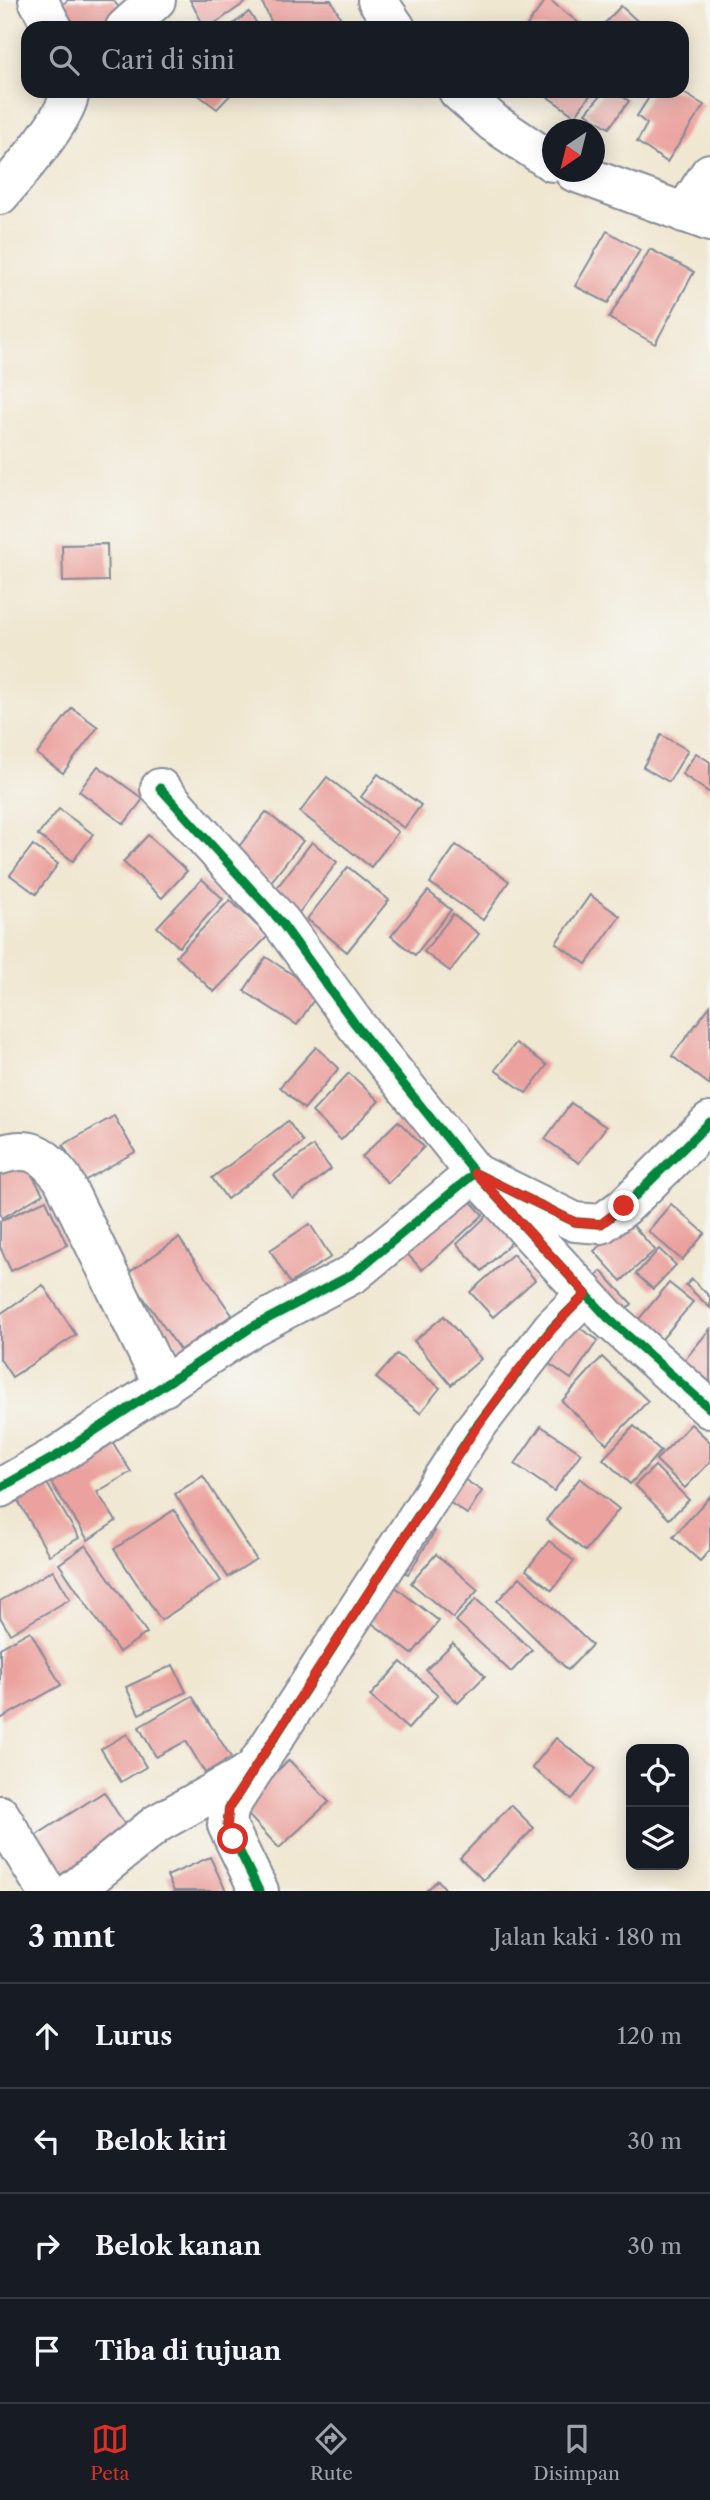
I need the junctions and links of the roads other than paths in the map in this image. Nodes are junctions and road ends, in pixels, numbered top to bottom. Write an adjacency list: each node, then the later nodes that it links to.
1 (38, 0): 4 (street)
2 (156, 0): 5 (street)
3 (377, 0): 6 (street)
4 (50, 21)
5 (133, 21)
6 (391, 21)
7 (70, 98): 12 (street)
8 (466, 98): 9 (street)
9 (542, 156)
10 (710, 173): 13 (street)
11 (601, 182): 13 (street)
12 (0, 195)
13 (697, 217)
14 (160, 788): 17 (street)
15 (710, 1122): 17 (street)
16 (0, 1155): 19 (street)
17 (475, 1173): 18 (street); 19 (street)
18 (586, 1294): 20 (street); 22 (street)
19 (164, 1387): 21 (street)
20 (710, 1409)
21 (0, 1488)
22 (253, 1770): 25 (street); 26 (street)
23 (0, 1815): 24 (street)
24 (47, 1891)
25 (73, 1891)
26 (259, 1891)

